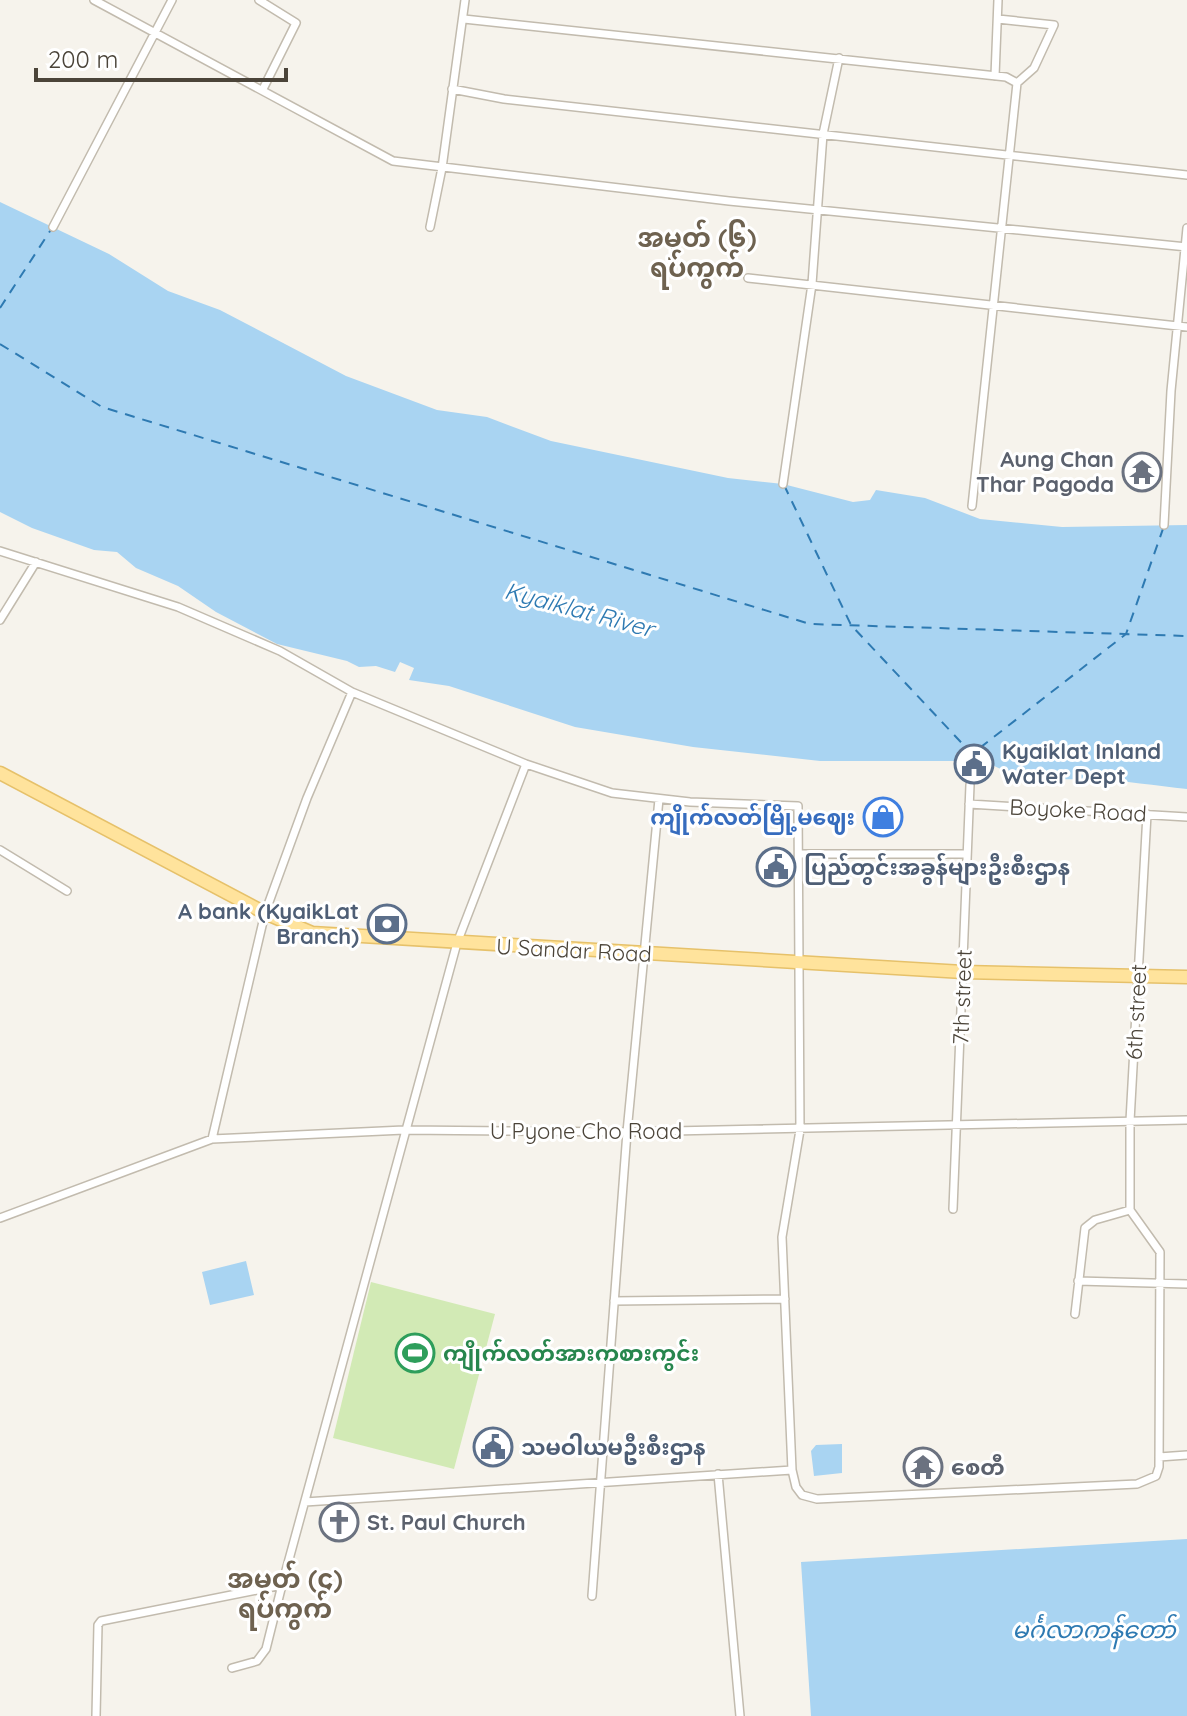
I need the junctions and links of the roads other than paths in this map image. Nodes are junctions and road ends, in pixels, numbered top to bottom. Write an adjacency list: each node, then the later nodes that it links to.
1 (94, 0): 8 (street)
2 (172, 0): 8 (street)
3 (259, 0): 12 (street)
4 (465, 0): 6 (street)
5 (998, 0): 7 (street)
6 (464, 19): 9 (street); 13 (street)
7 (998, 19): 10 (street); 11 (street)
8 (155, 33): 12 (street); 19 (street)
9 (839, 58): 10 (street); 14 (street)
10 (995, 76): 11 (street)
11 (1017, 83): 15 (street)
12 (263, 89): 16 (street)
13 (452, 89): 14 (street); 16 (street)
14 (823, 134): 15 (street); 18 (street)
15 (1009, 155): 17 (street); 22 (street)
16 (442, 168): 18 (street); 20 (street)
17 (1187, 175)
18 (816, 211): 22 (street); 25 (street)
19 (53, 227)
20 (430, 227)
21 (1187, 228): 23 (street)
22 (1002, 229): 23 (street); 26 (street)
23 (1186, 247): 27 (street)
24 (748, 278): 25 (street)
25 (812, 284): 26 (street); 28 (street)
26 (994, 303): 27 (street); 29 (street)
27 (1182, 326): 30 (street)
28 (783, 484)
29 (972, 506)
30 (1164, 525)
31 (0, 551): 32 (street)
32 (36, 562): 33 (street); 34 (street)
33 (0, 620)
34 (352, 692): 35 (street); 46 (street)
35 (526, 764): 38 (street); 47 (street)
36 (0, 773): 46 (main road, U Sandar Road)
37 (970, 785): 39 (street, 7th street)
38 (659, 799): 43 (street); 48 (street)
39 (969, 804): 40 (street, Boyoke Road); 44 (street, 7th street)
40 (1147, 814): 41 (street, Boyoke Road); 52 (street, 6th street)
41 (1187, 817)
42 (0, 850): 45 (street)
43 (800, 854): 44 (street); 49 (street)
44 (967, 854): 50 (street, 7th street)
45 (67, 891)
46 (265, 913): 47 (main road, U Sandar Road); 59 (street)
47 (457, 943): 48 (main road, U Sandar Road); 56 (street)
48 (646, 954): 49 (main road, U Sandar Road); 58 (street)
49 (800, 963): 50 (main road, U Sandar Road); 57 (street)
50 (963, 972): 52 (main road, U Sandar Road); 55 (street, 7th street)
51 (1187, 977): 52 (main road, U Sandar Road)
52 (1138, 978): 54 (street, 6th street)
53 (1187, 1120): 54 (street, U Pyone Cho Road)
54 (1130, 1121): 55 (street, U Pyone Cho Road); 61 (street, 6th street)
55 (957, 1125): 57 (street, U Pyone Cho Road); 60 (street, 7th street)
56 (404, 1130): 58 (street, U Pyone Cho Road); 59 (street, U Pyone Cho Road); 74 (street)
57 (800, 1130): 58 (street, U Pyone Cho Road); 66 (street)
58 (627, 1132): 67 (street)
59 (212, 1139): 62 (street, U Pyone Cho Road)
60 (953, 1209)
61 (1130, 1210): 63 (street); 64 (street)
62 (0, 1218)
63 (1078, 1281): 64 (street); 68 (street)
64 (1161, 1283): 65 (street); 70 (street)
65 (1187, 1284)
66 (785, 1299): 67 (street); 71 (street)
67 (614, 1301): 73 (street)
68 (1075, 1314)
69 (1187, 1455): 70 (street)
70 (1159, 1457): 71 (street)
71 (792, 1470): 72 (street)
72 (718, 1474): 73 (street); 79 (street)
73 (599, 1481): 74 (street); 76 (street)
74 (305, 1502): 75 (street)
75 (282, 1585): 77 (street); 78 (street)
76 (592, 1596)
77 (232, 1668)
78 (96, 1716)
79 (740, 1716)

